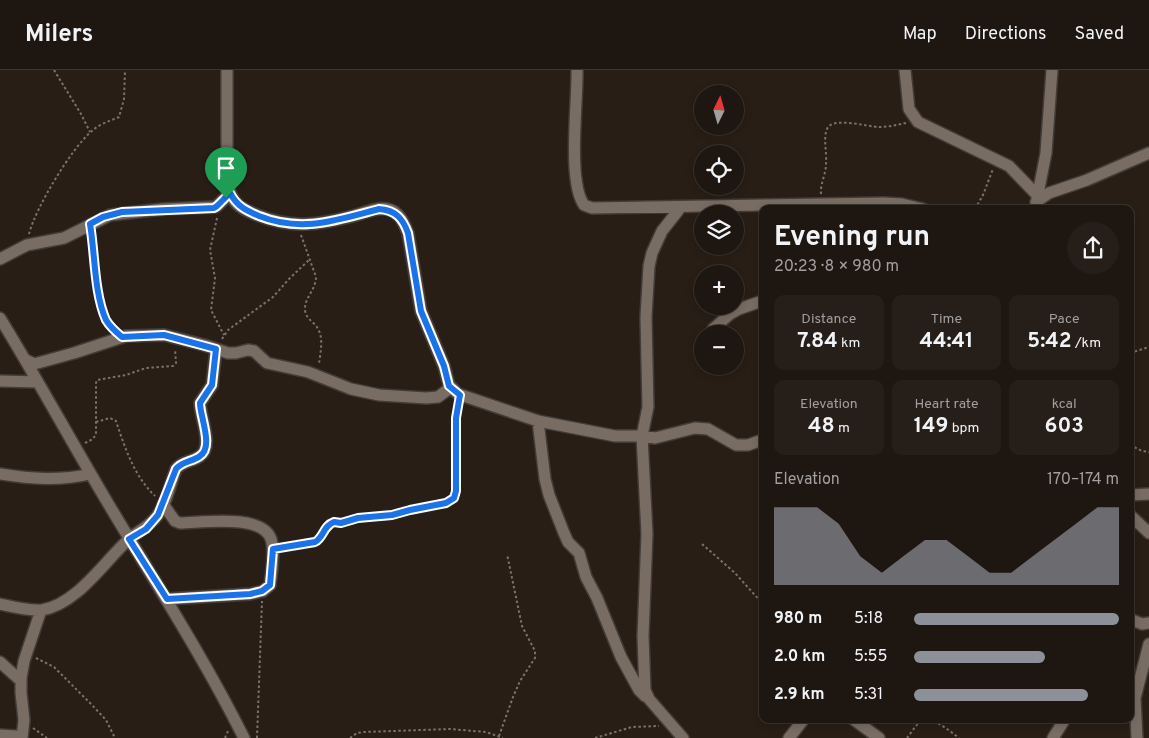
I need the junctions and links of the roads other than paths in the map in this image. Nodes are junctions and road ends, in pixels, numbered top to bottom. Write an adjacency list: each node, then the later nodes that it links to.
1 (227, 70): 6 (street)
2 (577, 70): 10 (street)
3 (906, 70): 7 (street)
4 (1052, 70): 7 (street)
5 (1149, 153): 7 (street)
6 (230, 193): 12 (street); 20 (street)
7 (1036, 202)
8 (820, 205): 9 (street)
9 (862, 205)
10 (681, 207): 11 (street); 22 (street)
11 (759, 207)
12 (0, 258)
13 (759, 302): 15 (street)
14 (0, 318): 17 (street)
15 (718, 325)
16 (217, 350): 17 (street); 20 (street); 28 (street)
17 (26, 360): 19 (street)
18 (0, 381): 19 (street)
19 (38, 382): 25 (street)
20 (455, 391): 21 (street)
21 (538, 421): 22 (street); 40 (street)
22 (642, 436): 23 (street); 40 (street)
23 (759, 441)
24 (0, 474): 25 (street)
25 (90, 474): 31 (street)
26 (1149, 494): 27 (street)
27 (1134, 495)
28 (163, 504): 31 (street); 32 (street)
29 (1134, 519): 30 (street)
30 (1149, 533)
31 (129, 539): 32 (street); 34 (street)
32 (167, 599): 46 (street)
33 (1, 603): 34 (street)
34 (41, 610): 39 (street)
35 (1134, 621): 36 (street)
36 (1149, 623)
37 (1149, 644): 51 (street)
38 (0, 662): 39 (street)
39 (21, 681): 44 (street)
40 (649, 699): 47 (street)
41 (801, 723): 48 (street)
42 (858, 723): 49 (street)
43 (1063, 723): 50 (street)
44 (20, 732): 45 (street)
45 (0, 735)
46 (244, 738)
47 (683, 738)
48 (788, 738)
49 (878, 738)
50 (1054, 738)
51 (1137, 738)

